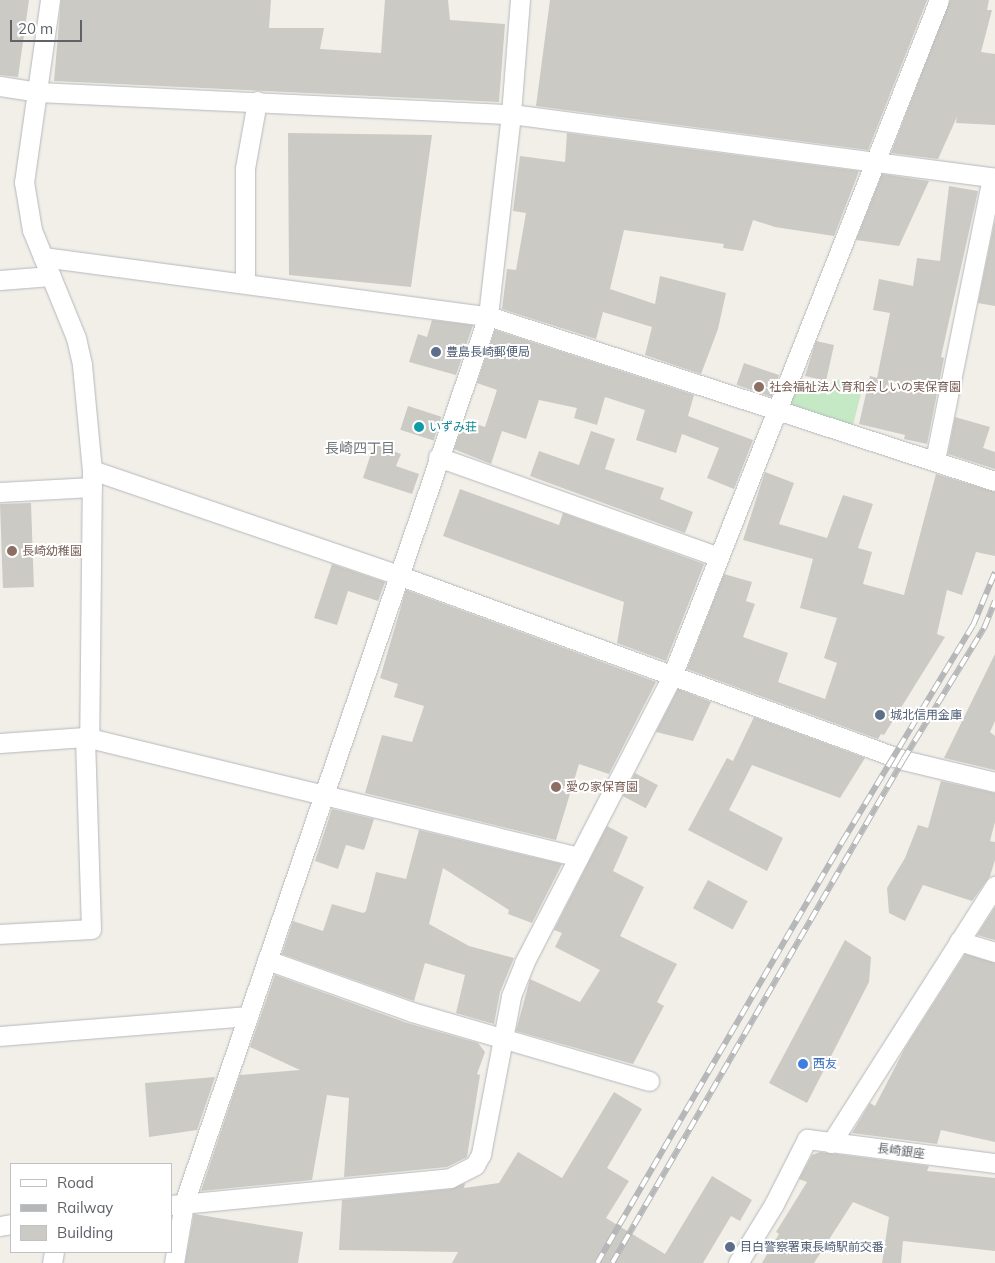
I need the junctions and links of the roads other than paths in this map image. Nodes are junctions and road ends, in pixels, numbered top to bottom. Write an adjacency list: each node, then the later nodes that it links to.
1 (50, 0): 5 (street)
2 (520, 0): 7 (street)
3 (939, 0): 8 (street)
4 (0, 86): 5 (street)
5 (38, 92): 6 (street); 10 (street)
6 (257, 101): 7 (street); 13 (street)
7 (511, 114): 8 (street); 14 (street)
8 (874, 162): 9 (street); 15 (street)
9 (993, 178): 17 (street)
10 (43, 257): 11 (street); 13 (street)
11 (51, 276): 12 (street); 18 (street)
12 (0, 280)
13 (245, 284): 14 (street)
14 (488, 316): 15 (street); 16 (street)
15 (777, 410): 17 (street); 21 (street)
16 (438, 458): 21 (street); 22 (street)
17 (935, 460): 19 (street)
18 (92, 478): 20 (street); 22 (street); 24 (street)
19 (995, 481)
20 (0, 492)
21 (719, 557): 23 (street)
22 (398, 575): 23 (street); 27 (street)
23 (672, 676): 26 (street); 28 (street)
24 (87, 738): 25 (street); 27 (street); 30 (street)
25 (0, 743)
26 (995, 782)
27 (323, 795): 28 (street); 33 (street)
28 (579, 857): 36 (street)
29 (995, 886): 31 (street)
30 (0, 934)
31 (959, 941): 32 (street); 38 (street)
32 (995, 952)
33 (266, 960): 34 (street); 36 (street)
34 (248, 1016): 35 (street); 40 (street)
35 (0, 1036)
36 (501, 1040): 37 (street); 40 (street)
37 (649, 1081)
38 (831, 1142): 39 (street, 長崎銀座); 42 (street, 長崎銀座)
39 (995, 1163)
40 (178, 1204): 41 (street)
41 (174, 1263)
42 (738, 1263)

